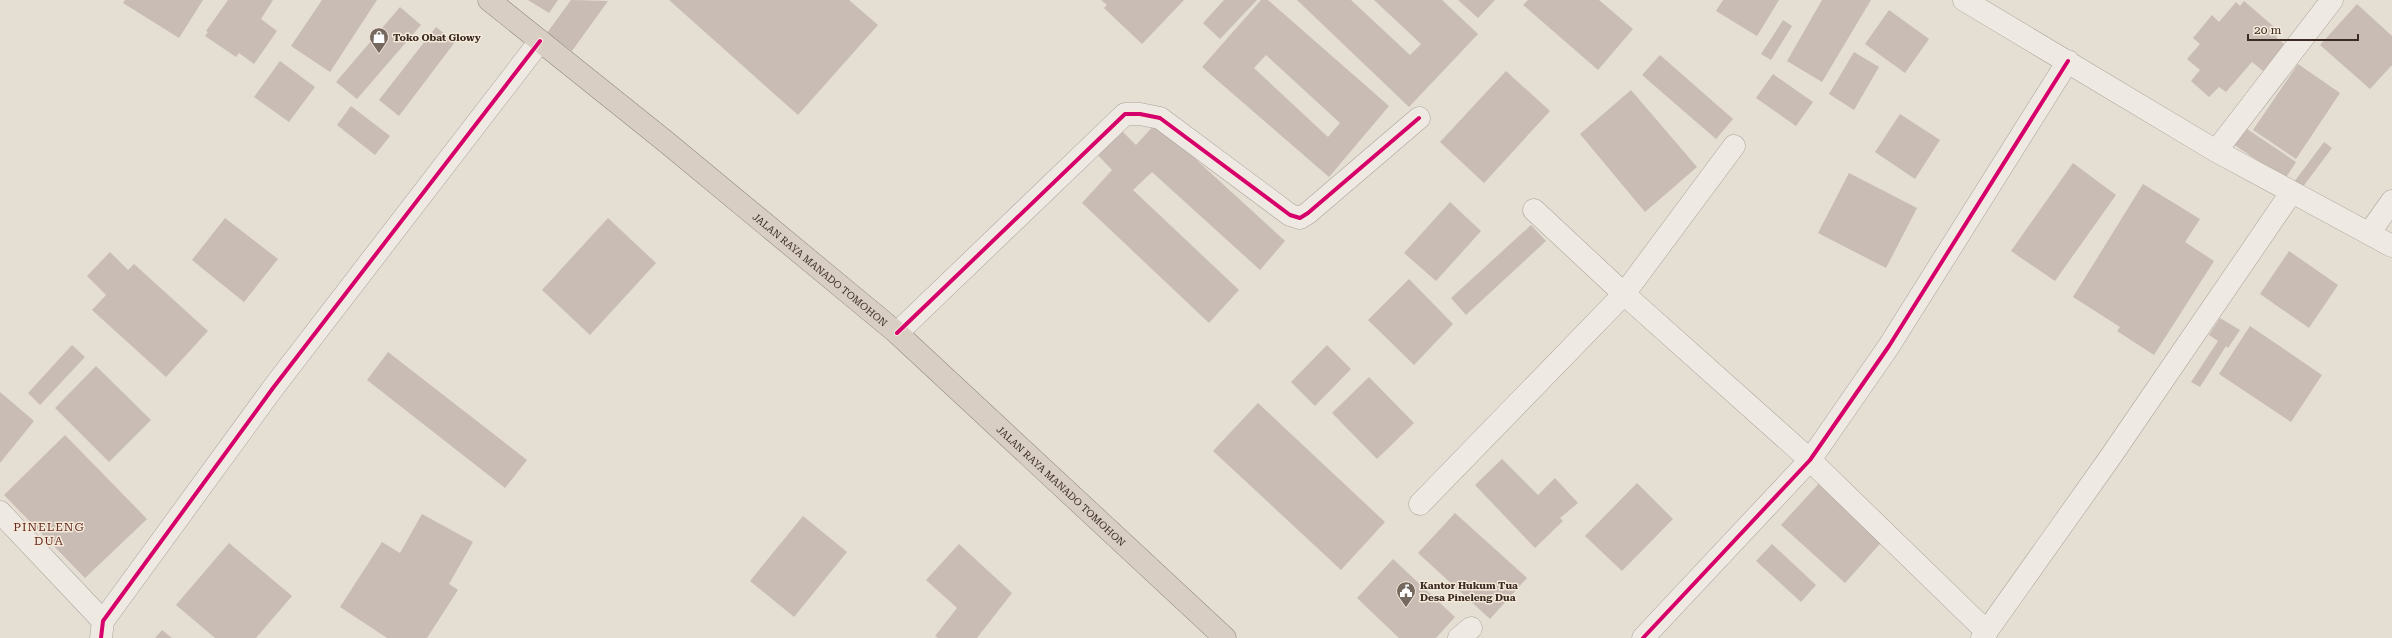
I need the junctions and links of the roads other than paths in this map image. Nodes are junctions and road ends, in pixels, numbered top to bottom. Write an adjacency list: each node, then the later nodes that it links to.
1 (488, 0): 4 (highway, JALAN RAYA MANADO TOMOHON)
2 (1964, 0): 5 (street)
3 (2332, 0): 8 (street)
4 (540, 41): 15 (highway, JALAN RAYA MANADO TOMOHON); 19 (street)
5 (2068, 61): 8 (street); 16 (street)
6 (1418, 118): 15 (street)
7 (1734, 146): 14 (street)
8 (2216, 151): 9 (street)
9 (2291, 192): 12 (street); 20 (street)
10 (2392, 201): 12 (street)
11 (1534, 210): 14 (street)
12 (2370, 232): 13 (street)
13 (2392, 246)
14 (1624, 294): 16 (street); 17 (street)
15 (897, 333): 21 (highway, JALAN RAYA MANADO TOMOHON)
16 (1810, 460): 20 (street); 22 (street)
17 (1420, 504)
18 (0, 512): 19 (street)
19 (102, 630)
20 (1984, 635)
21 (1225, 638)
22 (1644, 638)

